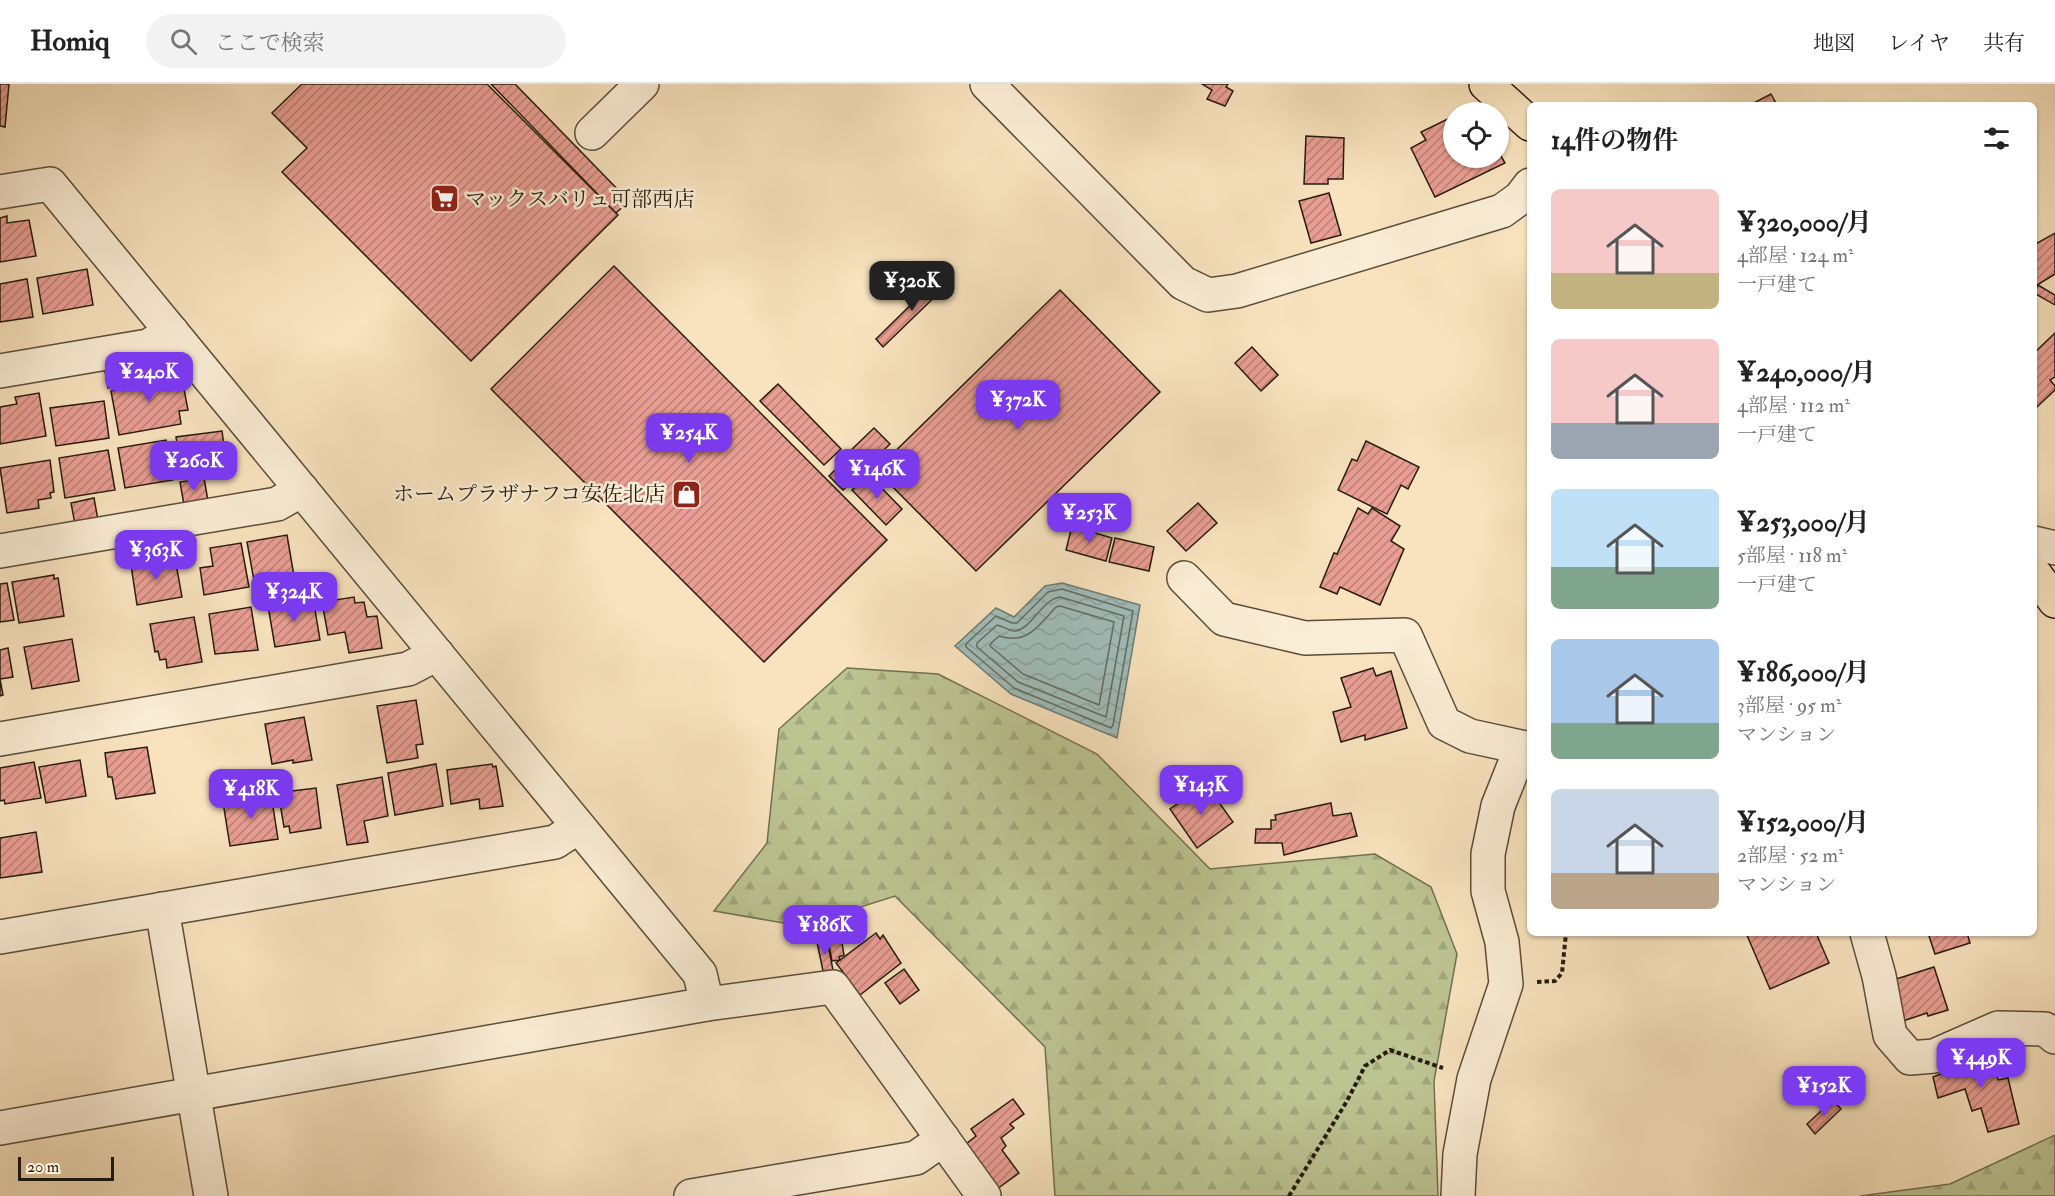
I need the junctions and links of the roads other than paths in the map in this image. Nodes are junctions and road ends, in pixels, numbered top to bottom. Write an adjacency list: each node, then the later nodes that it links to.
1 (642, 84): 5 (street)
2 (987, 84): 6 (street)
3 (1485, 84): 4 (highway)
4 (1527, 121)
5 (592, 133)
6 (1527, 189)
7 (0, 192): 8 (street)
8 (172, 332): 9 (street); 10 (street)
9 (0, 371)
10 (302, 490): 13 (street); 17 (street)
11 (2037, 544): 12 (street)
12 (2055, 548)
13 (0, 551)
14 (2037, 577): 16 (highway)
15 (1184, 578): 19 (street)
16 (2055, 601)
17 (436, 654): 18 (street); 20 (street)
18 (0, 739)
19 (1526, 748): 32 (street)
20 (578, 827): 21 (street); 24 (street)
21 (162, 909): 23 (street); 26 (street)
22 (1868, 936): 25 (street)
23 (0, 937)
24 (708, 1004): 26 (street); 28 (street)
25 (2055, 1036)
26 (194, 1094): 27 (street); 29 (street)
27 (0, 1128)
28 (943, 1139): 30 (street); 31 (street)
29 (211, 1196)
30 (691, 1196)
31 (984, 1196)
32 (1458, 1196)

